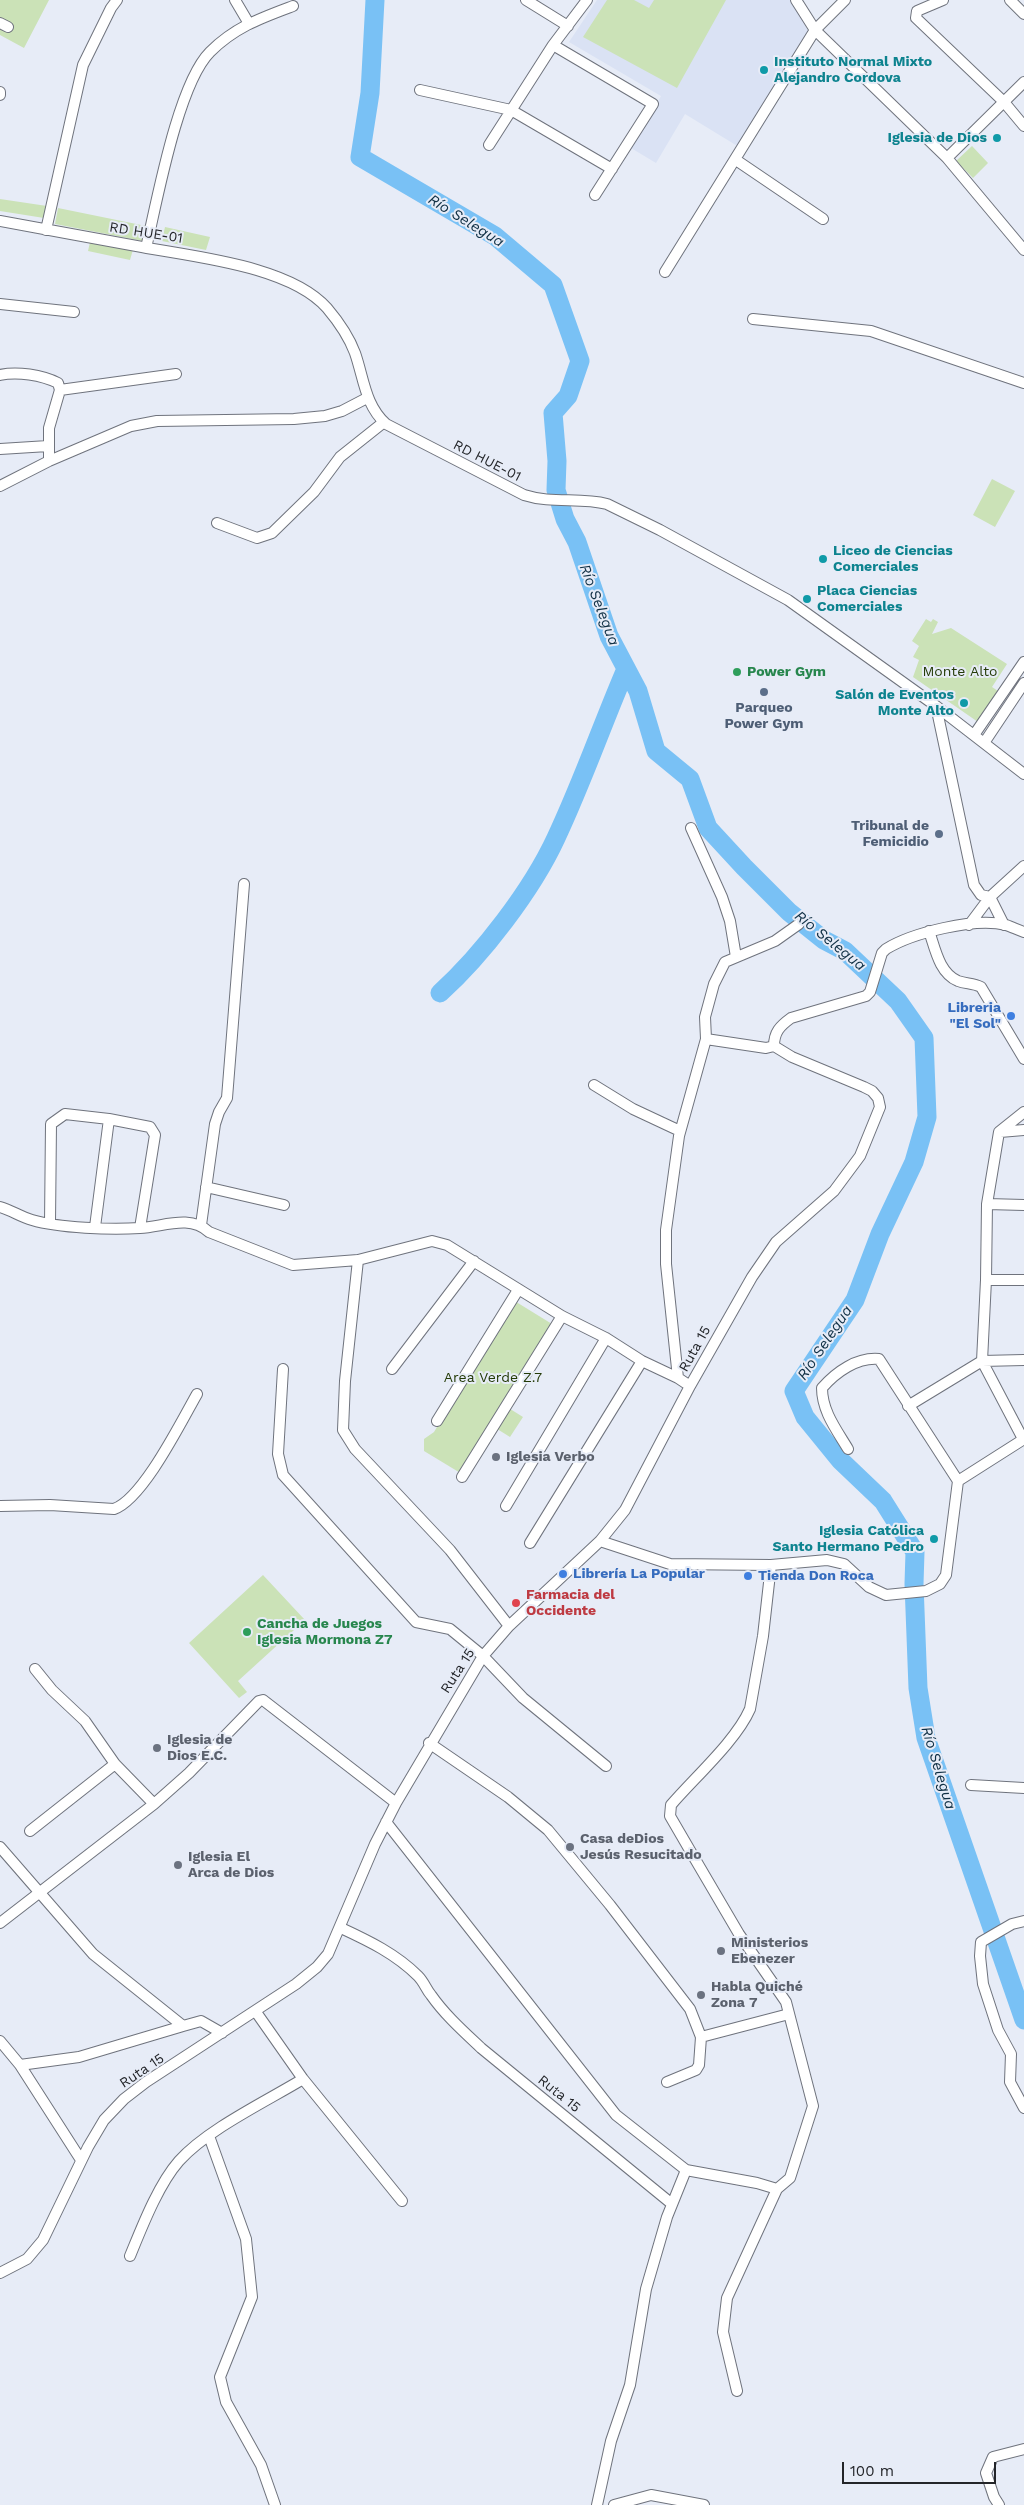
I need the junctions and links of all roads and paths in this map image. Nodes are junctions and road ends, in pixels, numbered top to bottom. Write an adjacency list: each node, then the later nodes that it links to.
1 (118, 0): 27 (street)
2 (235, 0): 11 (street)
3 (526, 0): 12 (street)
4 (587, 0): 12 (street)
5 (796, 0): 13 (street)
6 (845, 0): 13 (street)
7 (943, 0): 17 (street)
8 (1010, 0): 10 (street)
9 (293, 6): 11 (street)
10 (1024, 14)
11 (248, 22): 28 (street)
12 (568, 26): 14 (street)
13 (816, 30): 21 (street); 22 (street)
14 (553, 46): 18 (street); 23 (street)
15 (1024, 82): 17 (street)
16 (420, 90): 18 (street)
17 (1004, 102): 19 (street); 21 (street)
18 (510, 110): 20 (street); 23 (street)
19 (1024, 126)
20 (490, 144)
21 (947, 158): 29 (street)
22 (736, 160): 25 (street); 30 (street)
23 (612, 169): 24 (street)
24 (595, 195)
25 (823, 219)
26 (0, 221): 27 (street, RD HUE-01)
27 (46, 230): 28 (street, RD HUE-01)
28 (146, 248): 38 (street, RD HUE-01)
29 (1024, 250)
30 (665, 272)
31 (0, 304): 32 (street)
32 (74, 312)
33 (753, 320): 36 (street)
34 (176, 374): 37 (street)
35 (0, 375): 37 (street)
36 (1024, 383)
37 (60, 390): 40 (street)
38 (367, 398): 39 (street, RD HUE-01); 42 (street)
39 (384, 422): 44 (street); 47 (street, RD HUE-01)
40 (48, 446): 41 (street); 42 (street)
41 (0, 450)
42 (49, 461): 43 (street)
43 (0, 486)
44 (218, 523)
45 (1024, 662): 48 (street)
46 (1024, 682): 49 (street)
47 (936, 706): 48 (street, RD HUE-01); 54 (street)
48 (974, 736): 49 (street, RD HUE-01)
49 (984, 743): 50 (street)
50 (1024, 774)
51 (691, 828): 60 (street)
52 (1024, 866): 54 (street)
53 (244, 884): 70 (street)
54 (990, 897): 56 (street); 57 (street)
55 (799, 924): 60 (street)
56 (1004, 924): 57 (street); 59 (street)
57 (969, 925): 58 (street)
58 (929, 931): 62 (street); 63 (street)
59 (1024, 932)
60 (736, 957): 61 (street)
61 (706, 1039): 62 (street); 68 (street)
62 (774, 1046): 92 (street, Ruta 15)
63 (1024, 1059)
64 (594, 1085): 68 (street)
65 (1024, 1112): 69 (street)
66 (109, 1118): 75 (street); 77 (street); 78 (street)
67 (1024, 1130): 69 (street)
68 (680, 1131): 91 (street)
69 (999, 1132): 71 (street)
70 (206, 1187): 72 (street); 76 (street)
71 (987, 1204): 73 (street); 81 (street)
72 (284, 1205)
73 (1024, 1205)
74 (0, 1207): 75 (street)
75 (50, 1223): 77 (street)
76 (201, 1225): 78 (street); 79 (street)
77 (95, 1227): 78 (street)
78 (140, 1228)
79 (358, 1260): 80 (street); 105 (street)
80 (474, 1261): 83 (street); 90 (street)
81 (986, 1280): 82 (street); 88 (street)
82 (1024, 1280)
83 (518, 1290): 84 (street); 95 (street)
84 (562, 1316): 85 (street); 98 (street)
85 (606, 1338): 87 (street); 101 (street)
86 (1024, 1360): 88 (street)
87 (642, 1361): 91 (street); 103 (street)
88 (982, 1361): 94 (street); 96 (street)
89 (283, 1369): 106 (street)
90 (392, 1370)
91 (678, 1378): 92 (street)
92 (690, 1386): 102 (street, Ruta 15)
93 (197, 1394): 100 (street)
94 (908, 1406): 97 (street); 99 (street)
95 (437, 1421)
96 (1024, 1439): 99 (street)
97 (848, 1449)
98 (462, 1477)
99 (958, 1481): 104 (street)
100 (0, 1506)
101 (506, 1506)
102 (600, 1541): 104 (street); 105 (street, Ruta 15)
103 (530, 1543)
104 (771, 1565): 123 (street)
105 (509, 1626): 106 (street, Ruta 15)
106 (483, 1656): 108 (street, Ruta 15); 110 (street)
107 (35, 1669): 109 (street)
108 (430, 1743): 113 (street, Ruta 15); 126 (street)
109 (116, 1764): 114 (street); 116 (street)
110 (606, 1766)
111 (971, 1785): 112 (street)
112 (1024, 1788)
113 (396, 1803): 114 (street); 115 (street, Ruta 15)
114 (154, 1804): 118 (street)
115 (386, 1822): 121 (street, Ruta 15); 134 (street)
116 (30, 1831)
117 (0, 1847): 118 (street)
118 (41, 1893): 120 (street); 124 (street)
119 (1024, 1921): 131 (street)
120 (0, 1923)
121 (341, 1928): 122 (street, Ruta 15); 137 (street, Ruta 15)
122 (256, 2012): 125 (street, Ruta 15); 129 (street)
123 (789, 2014): 126 (street); 135 (street)
124 (183, 2026): 125 (street); 128 (street)
125 (222, 2034): 133 (street, Ruta 15)
126 (701, 2037): 130 (street)
127 (0, 2041): 128 (street)
128 (20, 2065): 133 (street)
129 (303, 2079): 132 (street); 136 (street)
130 (667, 2082)
131 (1024, 2108)
132 (209, 2136): 138 (street); 142 (street)
133 (81, 2160): 139 (street, Ruta 15)
134 (686, 2170): 135 (street); 137 (street)
135 (777, 2189): 140 (street)
136 (402, 2201)
137 (672, 2204): 143 (street)
138 (130, 2256)
139 (0, 2273)
140 (737, 2391)
141 (1024, 2449): 146 (street)
142 (275, 2505)
143 (597, 2505)
144 (614, 2505): 145 (street)
145 (704, 2505)
146 (998, 2505)

